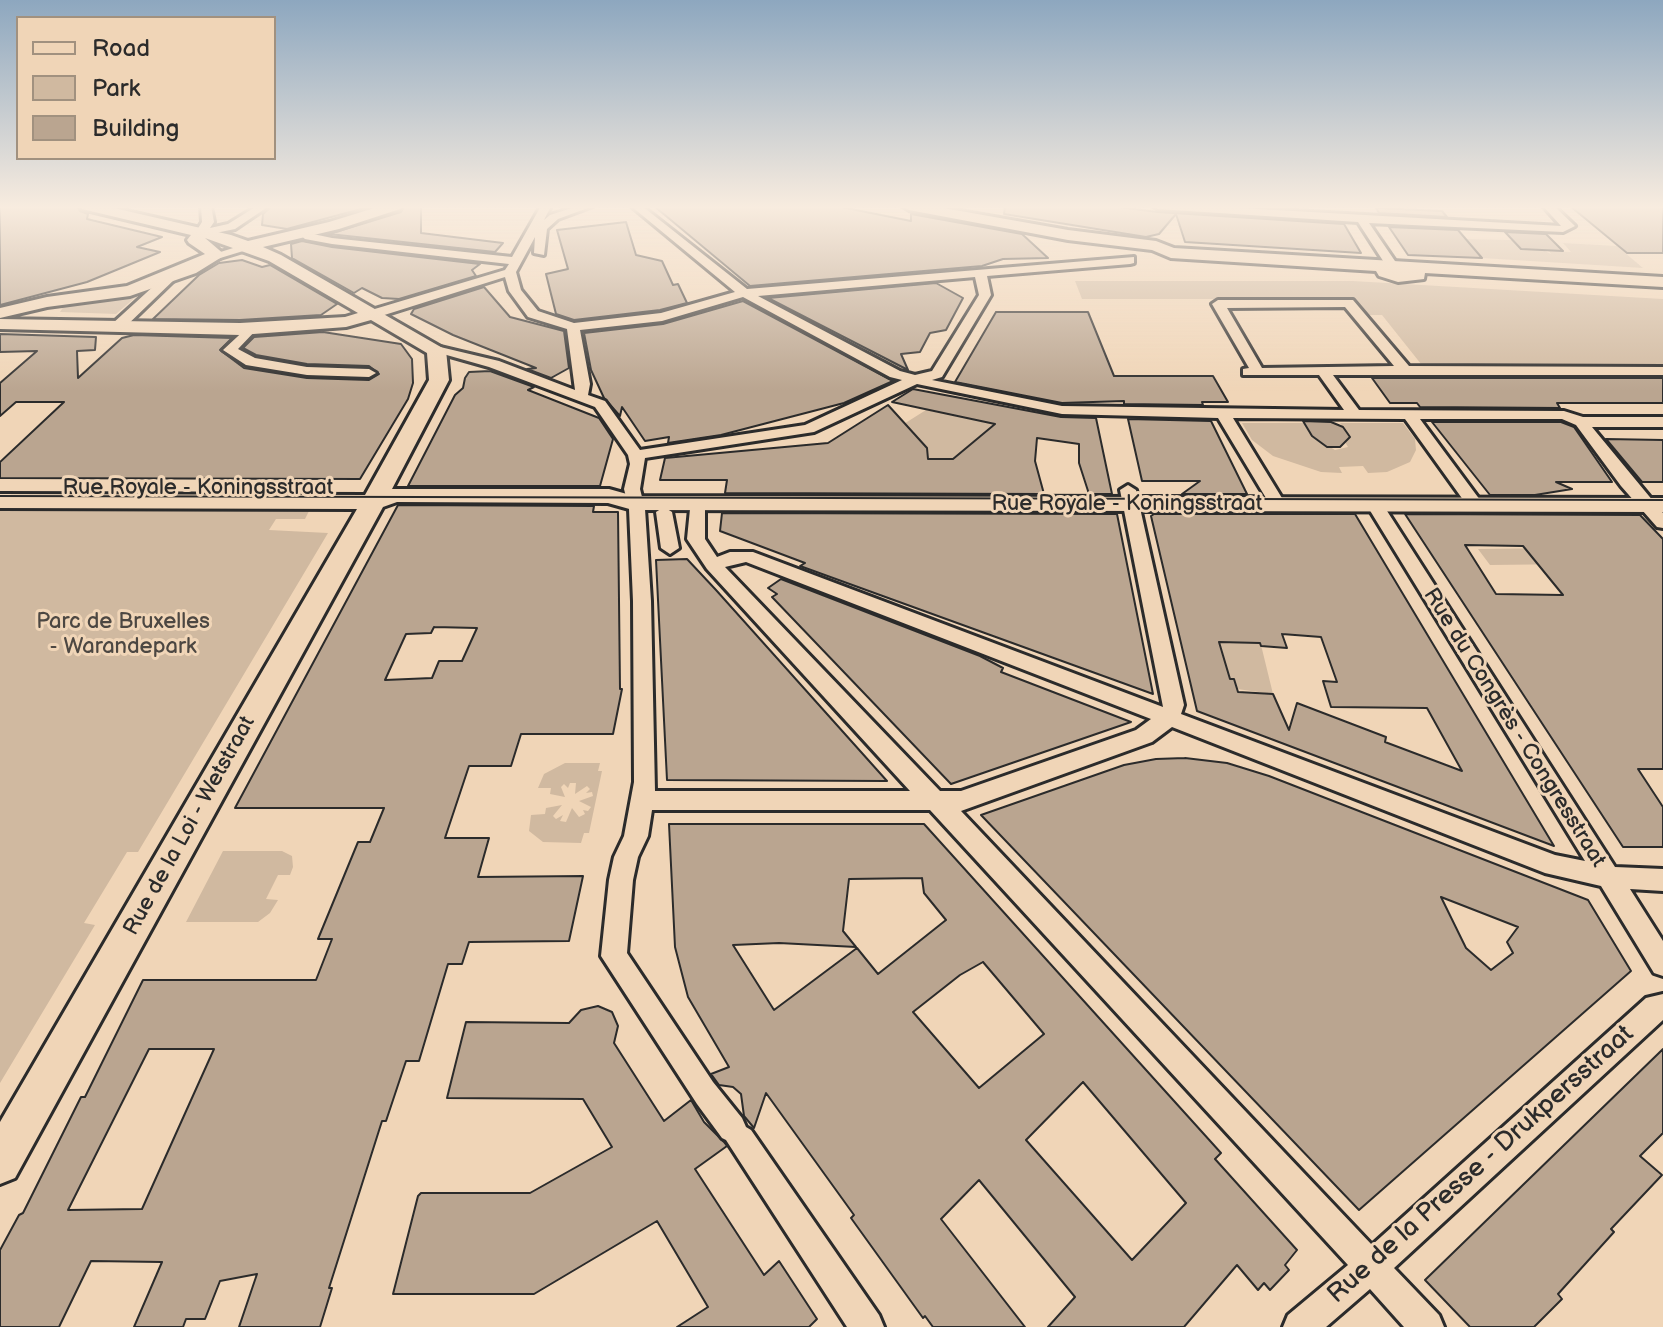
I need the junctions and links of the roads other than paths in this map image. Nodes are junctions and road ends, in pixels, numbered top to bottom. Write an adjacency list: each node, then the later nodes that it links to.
1 (512, 267): 18 (street)
2 (184, 268): 10 (street)
3 (290, 268): 15 (street)
4 (509, 268): 15 (street)
5 (709, 268): 13 (street)
6 (1025, 268): 9 (street)
7 (1358, 268): 8 (street)
8 (1398, 270): 11 (street); 12 (street)
9 (980, 272): 13 (street); 25 (street)
10 (172, 276): 14 (street); 17 (street)
11 (1663, 282)
12 (1663, 288)
13 (744, 293): 18 (street); 25 (street)
14 (0, 313)
15 (373, 314): 19 (street); 20 (street)
16 (0, 324): 17 (street)
17 (117, 327): 19 (street)
18 (573, 327): 26 (street)
19 (250, 329): 24 (street)
20 (436, 350): 26 (street); 34 (street, Rue de la Loi - Wetstraat)
21 (1412, 368): 22 (street); 22 (street); 23 (street)
22 (1323, 371): 28 (street)
23 (1663, 371)
24 (369, 373)
25 (917, 379): 27 (street); 32 (street)
26 (581, 396): 32 (street)
27 (1223, 414): 28 (street); 36 (street)
28 (1355, 415): 29 (street)
29 (1410, 415): 30 (street); 39 (street)
30 (1581, 422): 31 (street); 42 (street)
31 (1663, 422)
32 (636, 455): 35 (street)
33 (0, 487): 34 (street, Rue Royale - Koningsstraat)
34 (383, 495): 35 (street, Rue Royale - Koningsstraat); 40 (street, Rue Royale - Koningsstraat); 53 (street, Rue de la Loi - Wetstraat)
35 (633, 497): 38 (street, Rue Royale - Koningsstraat); 41 (street, Rue Royale - Koningsstraat); 47 (street)
36 (1273, 497): 37 (street, Rue Royale - Koningsstraat); 38 (street, Rue Royale - Koningsstraat)
37 (1370, 497): 39 (street, Rue Royale - Koningsstraat); 49 (street, Rue du Congrès - Congresstraat)
38 (1130, 498): 41 (street, Rue Royale - Koningsstraat); 46 (street)
39 (1470, 498): 42 (street, Rue Royale - Koningsstraat)
40 (0, 501)
41 (697, 503): 45 (street)
42 (1654, 503)
43 (664, 512): 44 (street)
44 (670, 548)
45 (703, 553): 46 (street); 48 (street)
46 (1169, 718): 48 (street); 49 (street)
47 (642, 800): 48 (street); 55 (street)
48 (936, 802): 54 (street)
49 (1607, 877): 50 (street); 51 (street, Rue du Congrès - Congresstraat)
50 (1663, 880)
51 (1663, 964)
52 (1663, 1007): 54 (street, Rue de la Presse - Drukpersstraat)
53 (0, 1163)
54 (1371, 1266): 56 (street, Rue de la Presse - Drukpersstraat); 57 (street)
55 (867, 1327)
56 (1300, 1327)
57 (1427, 1327)

